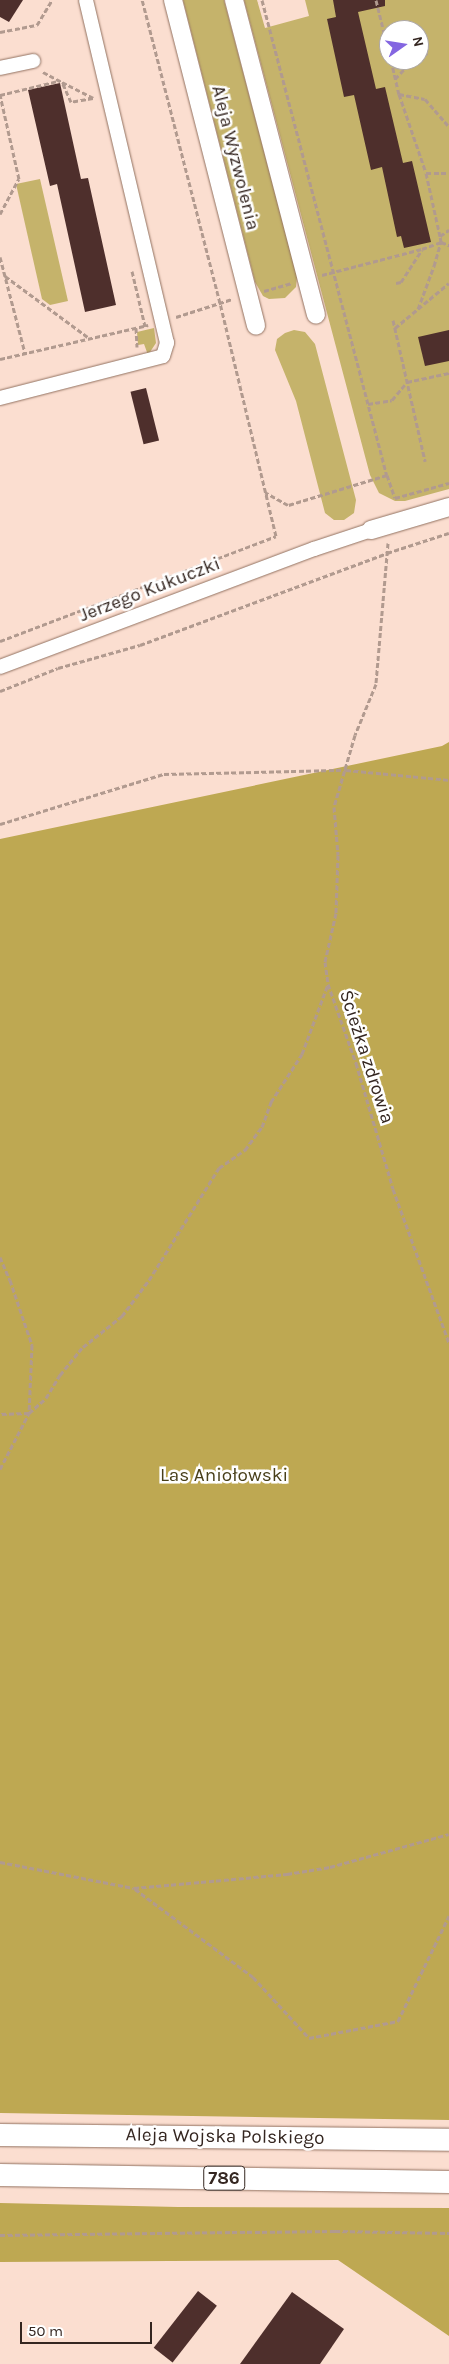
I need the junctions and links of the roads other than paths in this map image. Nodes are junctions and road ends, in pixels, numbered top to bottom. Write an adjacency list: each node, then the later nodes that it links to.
1 (86, 0): 8 (street)
2 (173, 0): 7 (street, Aleja Wyzwolenia)
3 (234, 0): 6 (street, Aleja Wyzwolenia)
4 (37, 66): 5 (street)
5 (0, 68)
6 (316, 314)
7 (256, 326)
8 (0, 398)
9 (449, 507): 10 (street)
10 (371, 530): 11 (street, Jerzego Kukuczki)
11 (0, 667)
12 (0, 2135): 13 (main road, Aleja Wojska Polskiego / 786)
13 (449, 2140)
14 (0, 2175): 15 (main road, 786)
15 (449, 2182)

